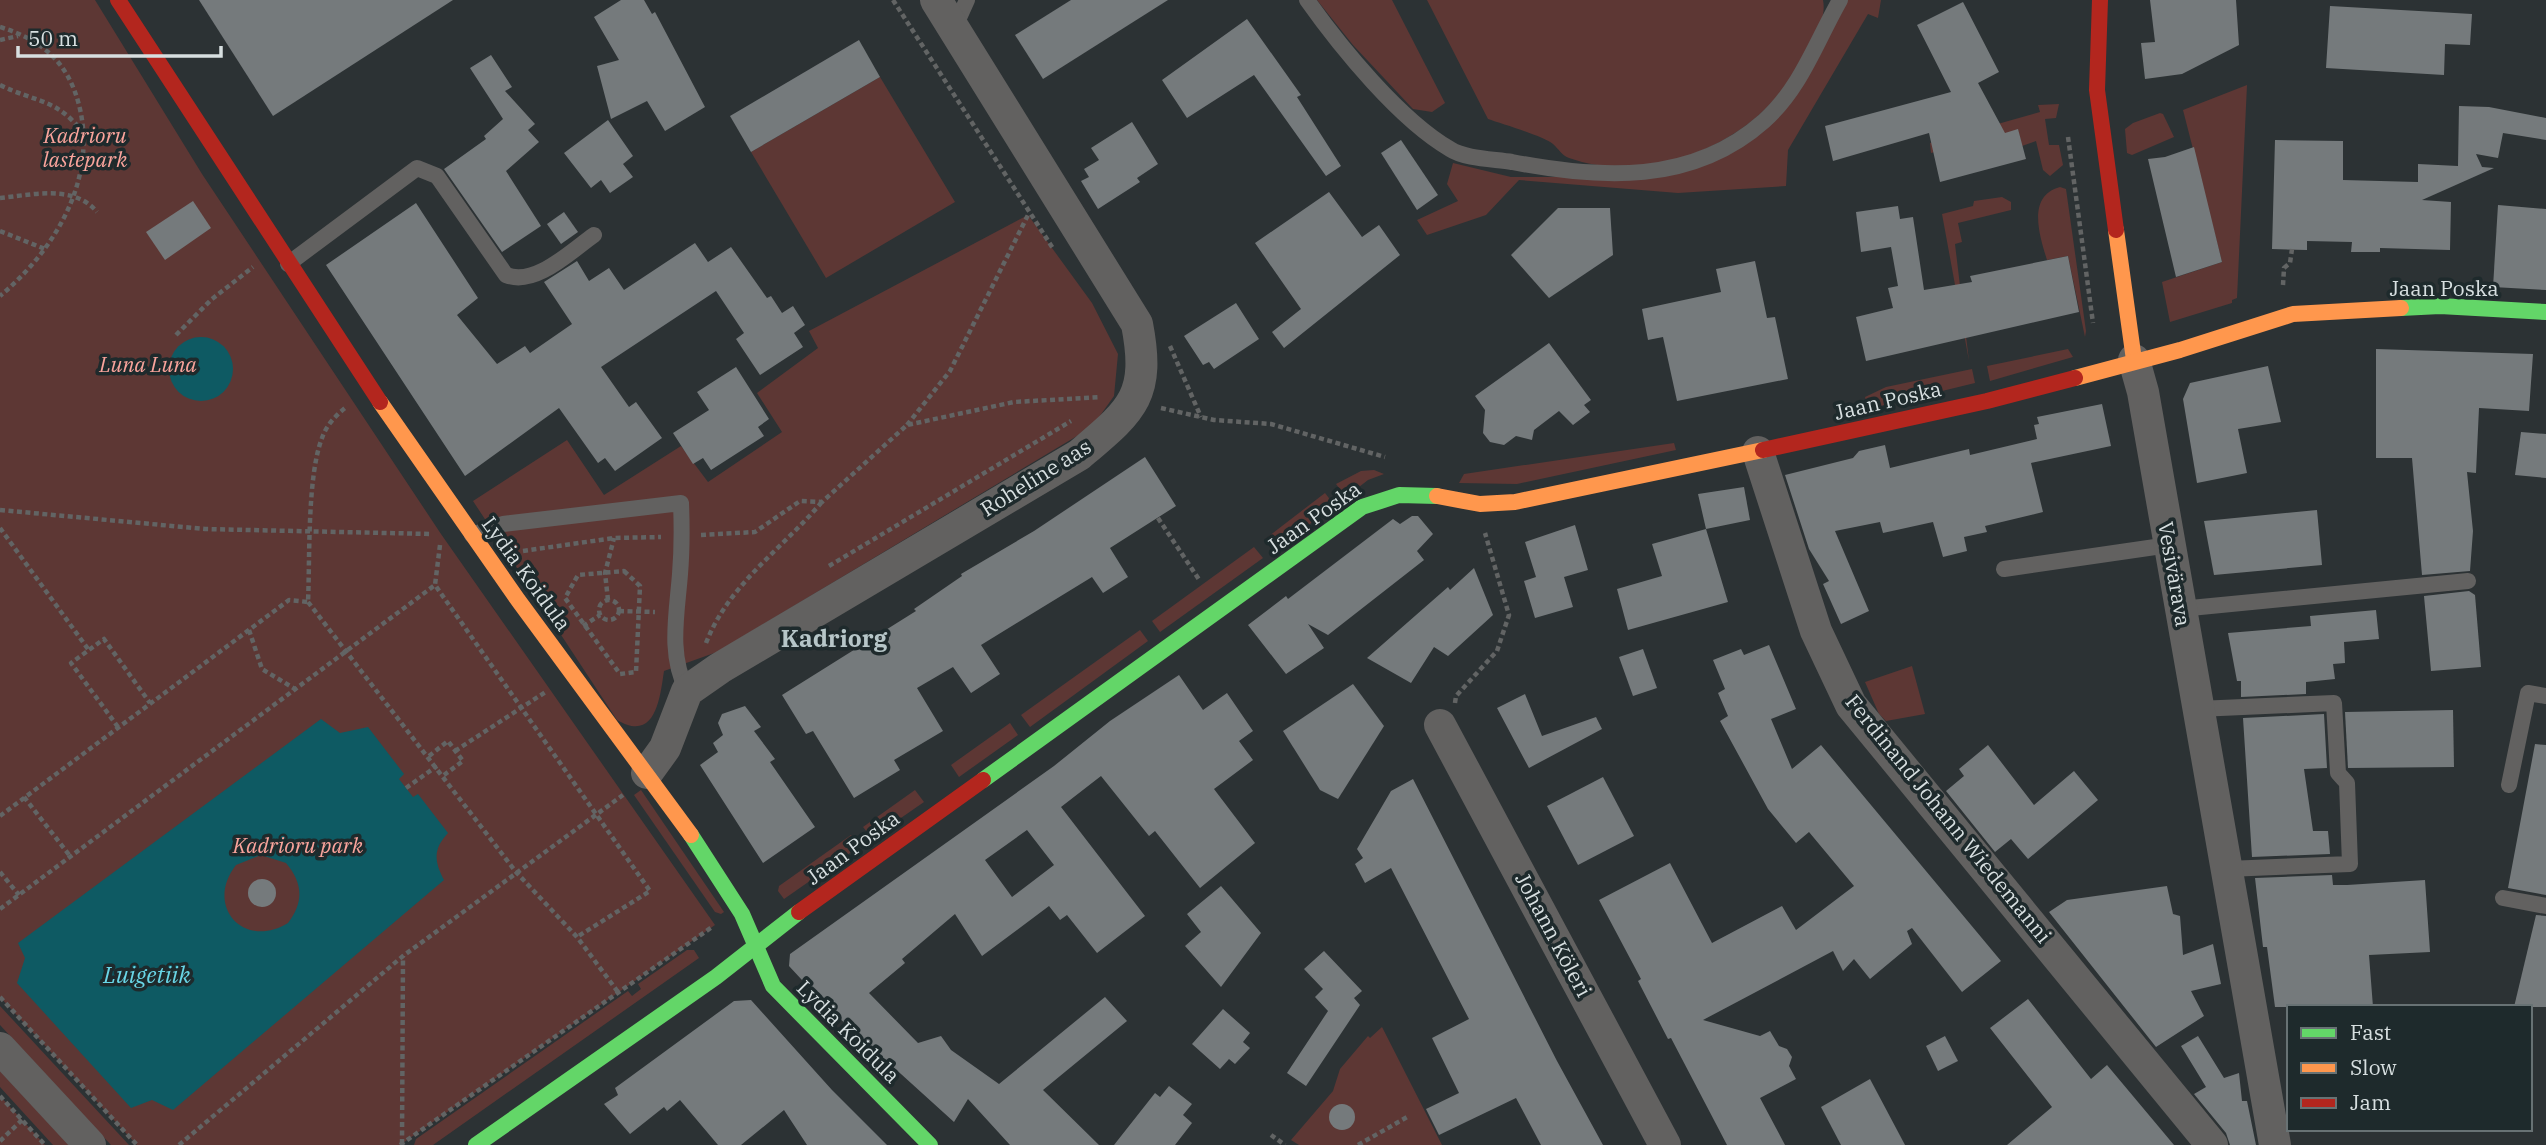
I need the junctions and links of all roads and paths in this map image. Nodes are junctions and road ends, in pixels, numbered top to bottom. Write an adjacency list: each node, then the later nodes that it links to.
1 (118, 0): 22 (street, Lydia Koidula)
2 (893, 0): 17 (path)
3 (936, 0): 9 (street, Roheline aas)
4 (967, 0): 9 (lane)
5 (1307, 0): 6 (lane)
6 (1840, 0)
7 (2100, 0): 28 (street, Vesivärava)
8 (0, 27): 10 (path)
9 (954, 29): 30 (street, Roheline aas)
10 (22, 36): 11 (path); 13 (path)
11 (0, 40)
12 (0, 85): 13 (path)
13 (85, 135): 14 (path)
14 (74, 196): 15 (path); 16 (path); 20 (path)
15 (0, 198)
16 (97, 212)
17 (1028, 215): 23 (path); 32 (path)
18 (0, 231): 20 (path)
19 (594, 235): 22 (lane)
20 (45, 249): 24 (path)
21 (2292, 249): 25 (path)
22 (282, 259): 27 (path); 41 (street, Lydia Koidula)
23 (1060, 259)
24 (0, 296)
25 (2284, 296)
26 (2546, 312): 28 (street, Jaan Poska)
27 (176, 335)
28 (2134, 360): 33 (street, Jaan Poska); 44 (street, Vesivärava)
29 (353, 401): 40 (path)
30 (1133, 402): 32 (path); 34 (path); 65 (street, Roheline aas)
31 (1080, 416): 46 (path)
32 (907, 425): 35 (path)
33 (1758, 452): 93 (street, Jaan Poska); 113 (street, Ferdinand Johann Wiedemanni)
34 (1385, 457)
35 (822, 502): 42 (path); 60 (path)
36 (0, 510): 40 (path)
37 (1158, 518): 49 (path)
38 (0, 528): 61 (path)
39 (1483, 528): 70 (path)
40 (311, 531): 51 (path); 53 (path)
41 (472, 536): 42 (lane); 45 (street, Lydia Koidula)
42 (682, 537): 43 (path); 57 (lane)
43 (614, 538): 45 (path); 48 (path)
44 (2169, 545): 47 (lane); 54 (street, Vesivärava)
45 (488, 558): 76 (street, Lydia Koidula)
46 (825, 569)
47 (2004, 569)
48 (605, 573): 52 (path); 56 (path); 56 (path)
49 (1200, 581)
50 (2468, 581): 54 (lane)
51 (435, 584): 62 (path); 68 (path)
52 (608, 600): 55 (path); 55 (path)
53 (308, 602): 58 (path); 62 (path)
54 (2180, 609): 69 (street, Vesivärava)
55 (619, 611): 56 (path)
56 (640, 611): 57 (path)
57 (677, 613): 65 (lane)
58 (248, 629): 64 (path); 67 (path)
59 (718, 635): 60 (path)
60 (707, 642): 65 (path)
61 (88, 649): 67 (path); 71 (path)
62 (346, 651): 64 (path); 73 (path)
63 (551, 688): 68 (path)
64 (295, 689): 83 (path)
65 (687, 691): 76 (street)
66 (2546, 696): 77 (lane)
67 (150, 703): 71 (path)
68 (520, 706): 72 (path); 81 (path)
69 (2197, 709): 84 (street, Vesivärava); 84 (lane)
70 (1440, 725): 112 (street, Johann Köleri)
71 (118, 727): 79 (path)
72 (455, 751): 73 (path); 75 (path)
73 (429, 756): 74 (path)
74 (437, 766): 75 (path); 78 (path)
75 (444, 775): 86 (path)
76 (630, 783): 80 (path); 81 (path); 93 (street, Lydia Koidula)
77 (2510, 785)
78 (406, 788)
79 (24, 797): 82 (path); 83 (path)
80 (633, 805)
81 (596, 815): 86 (path); 92 (path)
82 (0, 816)
83 (70, 856): 87 (path)
84 (2227, 869): 114 (street, Vesivärava)
85 (0, 872): 87 (path)
86 (516, 872): 92 (path); 94 (path)
87 (19, 895): 90 (path)
88 (2503, 898): 89 (lane)
89 (2546, 906)
90 (0, 909)
91 (715, 925): 95 (path)
92 (577, 937): 95 (path)
93 (755, 945): 108 (street, Jaan Poska); 109 (street, Lydia Koidula)
94 (403, 956): 106 (path); 107 (path)
95 (618, 992): 107 (path)
96 (0, 997): 105 (path)
97 (0, 1048): 104 (street)
98 (0, 1096): 100 (path)
99 (1409, 1116): 111 (path)
100 (22, 1120): 102 (path); 103 (path)
101 (1271, 1135): 110 (path)
102 (0, 1141)
103 (45, 1145)
104 (90, 1145)
105 (137, 1145)
106 (178, 1145)
107 (401, 1145)
108 (476, 1145)
109 (930, 1145)
110 (1285, 1145)
111 (1357, 1145)
112 (1665, 1145)
113 (2212, 1145)
114 (2275, 1145)

